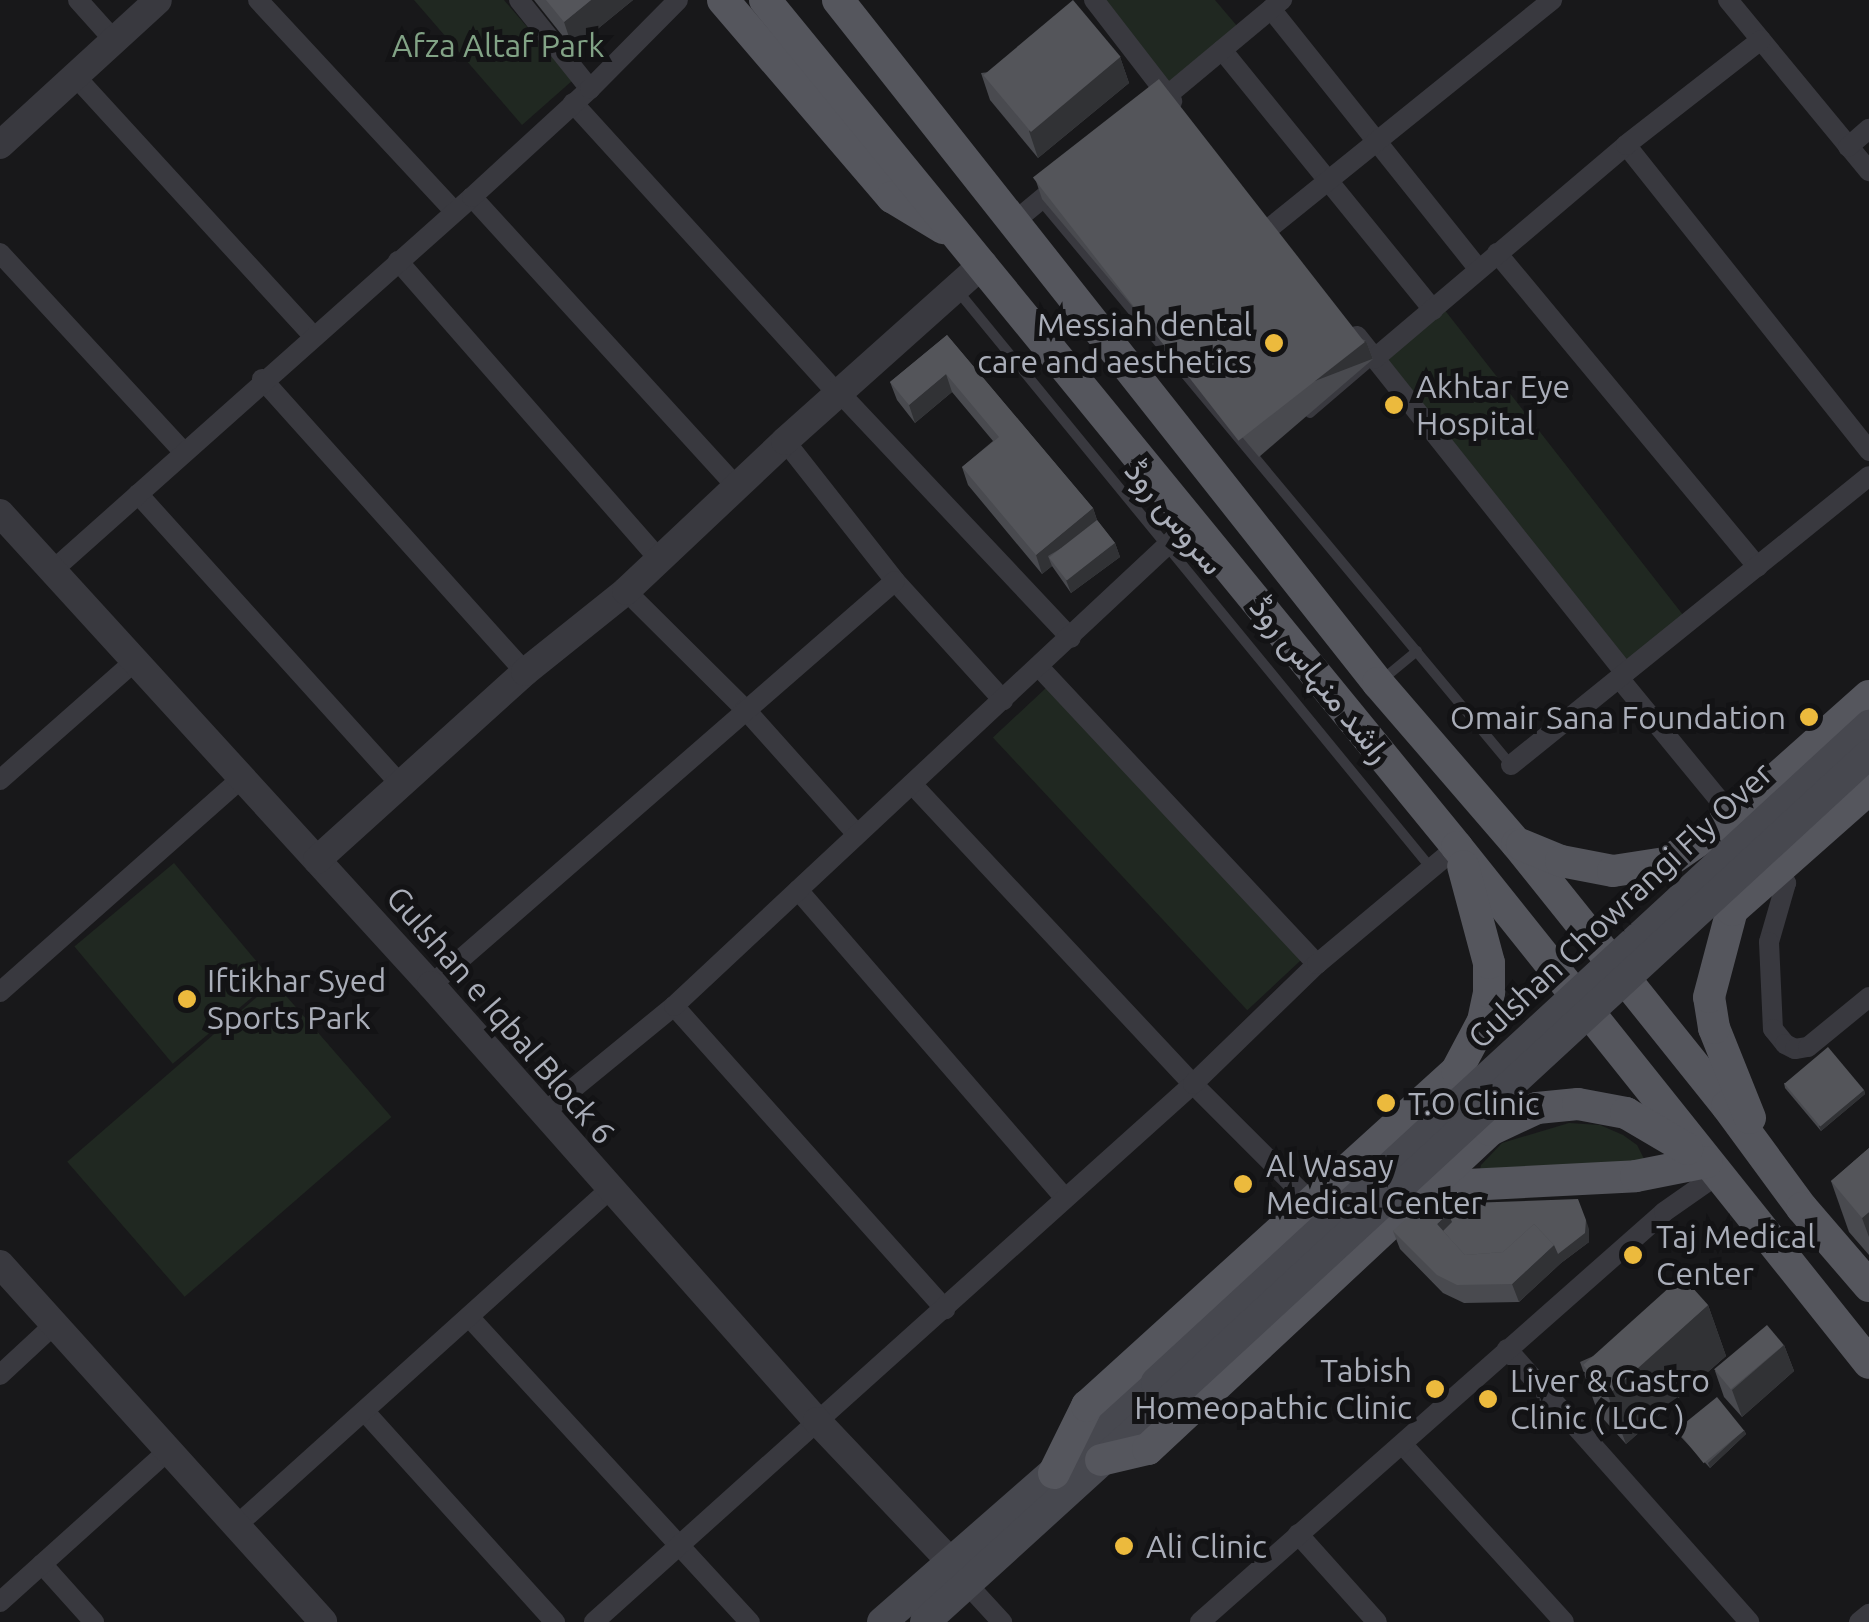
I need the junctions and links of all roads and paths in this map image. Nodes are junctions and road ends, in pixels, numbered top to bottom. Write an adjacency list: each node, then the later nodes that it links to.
1 (78, 0): 15 (street)
2 (158, 0): 15 (street)
3 (258, 0): 32 (street)
4 (519, 0): 19 (street)
5 (678, 0): 19 (street)
6 (724, 0): 35 (main road)
7 (765, 0): 35 (main road, راشد منہاس روڈ)
8 (838, 0): 14 (main road, راشد منہاس روڈ)
9 (854, 0): 14 (main road)
10 (1094, 0): 20 (street)
11 (1552, 0): 24 (street)
12 (1728, 0): 16 (street)
13 (1277, 4): 17 (street); 24 (street)
14 (868, 36): 33 (main road, راشد منہاس روڈ)
15 (113, 39): 18 (street)
16 (1761, 40): 26 (street); 27 (street)
17 (1222, 50): 20 (street); 30 (street)
18 (75, 76): 25 (street); 43 (street)
19 (581, 96): 31 (street); 46 (street)
20 (1168, 96): 21 (street); 22 (street)
21 (1139, 119)
22 (1191, 125)
23 (1869, 129): 27 (street)
24 (1377, 141): 30 (street); 39 (street)
25 (0, 145)
26 (1626, 146): 37 (street); 50 (street)
27 (1848, 147): 29 (street)
28 (1082, 165): 33 (street)
29 (1869, 171)
30 (1328, 180): 34 (street); 41 (street)
31 (472, 197): 32 (street); 54 (street)
32 (453, 210): 38 (street)
33 (1028, 211): 52 (lane); 70 (main road, راشد منہاس روڈ)
34 (1272, 226)
35 (973, 252): 40 (street); 57 (main road, راشد منہاس روڈ)
36 (0, 253): 51 (street)
37 (1497, 254): 39 (street); 60 (street)
38 (398, 262): 43 (street); 59 (street)
39 (1478, 268): 41 (street)
40 (956, 289): 46 (street); 58 (lane, سروس روڈ)
41 (1433, 310): 44 (street)
42 (1340, 314): 44 (street)
43 (313, 336): 45 (street)
44 (1374, 359): 47 (lane); 69 (street)
45 (262, 379): 51 (street); 68 (street)
46 (838, 393): 48 (street); 64 (street)
47 (1300, 421)
48 (785, 441): 54 (street); 62 (street)
49 (1271, 446): 52 (lane)
50 (1869, 451)
51 (183, 452): 55 (street)
52 (1256, 458): 65 (lane)
53 (1869, 476): 60 (street)
54 (738, 488): 59 (street)
55 (138, 494): 61 (street); 79 (street)
56 (0, 513): 61 (street, Gulshan e Iqbal Block 6)
57 (1193, 521): 58 (street); 85 (main road, راشد منہاس روڈ)
58 (1164, 544): 64 (street); 88 (lane, سروس روڈ)
59 (660, 560): 63 (street)
60 (1758, 567): 69 (street)
61 (52, 571): 66 (street, Gulshan e Iqbal Block 6)
62 (895, 582): 72 (street); 73 (street)
63 (626, 591): 68 (street); 73 (street)
64 (1071, 638): 67 (street)
65 (1416, 651): 70 (lane); 76 (lane)
66 (134, 662): 77 (street, Gulshan e Iqbal Block 6); 78 (street)
67 (1040, 667): 72 (street); 90 (street)
68 (525, 672): 79 (street)
69 (1622, 676): 76 (street); 82 (street)
70 (1378, 683): 84 (main road, راشد منہاس روڈ)
71 (1869, 696): 82 (main road)
72 (1003, 700): 80 (street)
73 (746, 709): 83 (street); 91 (street)
74 (1869, 725): 111 (main road, Gulshan Chowrangi Fly Over, bridge)
75 (1869, 754): 111 (main road, Gulshan Chowrangi Fly Over, bridge)
76 (1511, 765)
77 (243, 777): 86 (street, Gulshan e Iqbal Block 6); 92 (street)
78 (0, 780)
79 (400, 784): 86 (street)
80 (912, 784): 83 (street); 95 (street)
81 (1869, 789): 87 (main road)
82 (1732, 817): 84 (main road); 87 (street)
83 (855, 832): 89 (street)
84 (1517, 844): 97 (main road, راشد منہاس روڈ)
85 (1457, 847): 88 (street); 98 (main road, راشد منہاس روڈ); 101 (main road)
86 (317, 860): 91 (street, Gulshan e Iqbal Block 6)
87 (1779, 868): 93 (street); 97 (main road)
88 (1432, 869): 90 (street)
89 (798, 890): 94 (street); 100 (street)
90 (1317, 964): 95 (street)
91 (431, 985): 96 (street, Gulshan e Iqbal Block 6)
92 (0, 992)
93 (1869, 996)
94 (674, 1006): 96 (street); 105 (street)
95 (1193, 1084): 100 (street); 101 (street)
96 (542, 1114): 99 (street, Gulshan e Iqbal Block 6)
97 (1768, 1161): 104 (main road, راشد منہاس روڈ)
98 (1712, 1168): 102 (main road); 102 (main road); 108 (street); 109 (main road, راشد منہاس روڈ)
99 (609, 1190): 106 (street); 113 (street, Gulshan e Iqbal Block 6)
100 (1064, 1197): 105 (street)
101 (1311, 1202): 117 (main road)
102 (1404, 1209): 116 (main road)
103 (0, 1264): 107 (street)
104 (1869, 1286)
105 (944, 1309): 113 (street)
106 (471, 1319): 112 (street); 120 (street)
107 (56, 1324): 110 (street); 115 (street)
108 (1507, 1349): 114 (street); 136 (street)
109 (1869, 1363)
110 (0, 1375)
111 (1164, 1389): 116 (main road); 117 (main road)
112 (366, 1413): 118 (street); 127 (street)
113 (817, 1421): 120 (street); 122 (street, Gulshan e Iqbal Block 6)
114 (1402, 1445): 119 (street); 135 (street)
115 (169, 1450): 118 (street); 121 (street)
116 (1101, 1460): 122 (main road)
117 (1054, 1473): 122 (main road)
118 (237, 1525): 126 (street)
119 (1298, 1534): 133 (street); 134 (street)
120 (678, 1544): 128 (street); 129 (street)
121 (42, 1564): 123 (street); 125 (street)
122 (959, 1573): 130 (main road); 131 (main road); 132 (street)
123 (0, 1602)
124 (1869, 1614): 137 (street)
125 (94, 1622)
126 (324, 1622)
127 (555, 1622)
128 (594, 1622)
129 (750, 1622)
130 (882, 1622)
131 (925, 1622)
132 (1002, 1622)
133 (1200, 1622)
134 (1377, 1622)
135 (1564, 1622)
136 (1750, 1622)
137 (1860, 1622)

